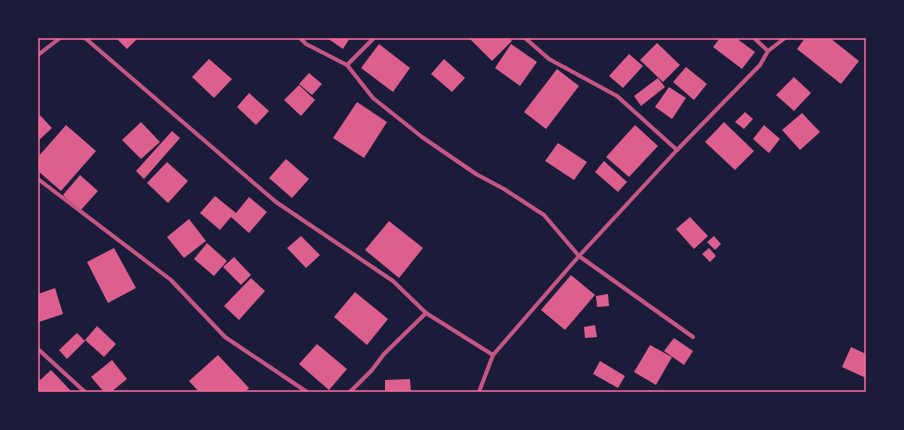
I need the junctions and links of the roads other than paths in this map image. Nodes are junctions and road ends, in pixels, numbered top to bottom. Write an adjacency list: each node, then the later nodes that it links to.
1 (60, 38): 9 (street)
2 (85, 38): 14 (street)
3 (300, 38): 10 (street)
4 (374, 38): 10 (street)
5 (525, 38): 11 (street)
6 (754, 38): 8 (street)
7 (785, 38): 8 (street)
8 (768, 51): 11 (street)
9 (38, 55)
10 (347, 65): 13 (street)
11 (677, 150): 13 (street)
12 (38, 179): 19 (street)
13 (580, 256): 15 (street); 17 (street)
14 (426, 313): 17 (street); 20 (street)
15 (693, 337)
16 (38, 349): 18 (street)
17 (493, 355): 21 (street)
18 (85, 392)
19 (307, 392)
20 (350, 392)
21 (479, 392)

